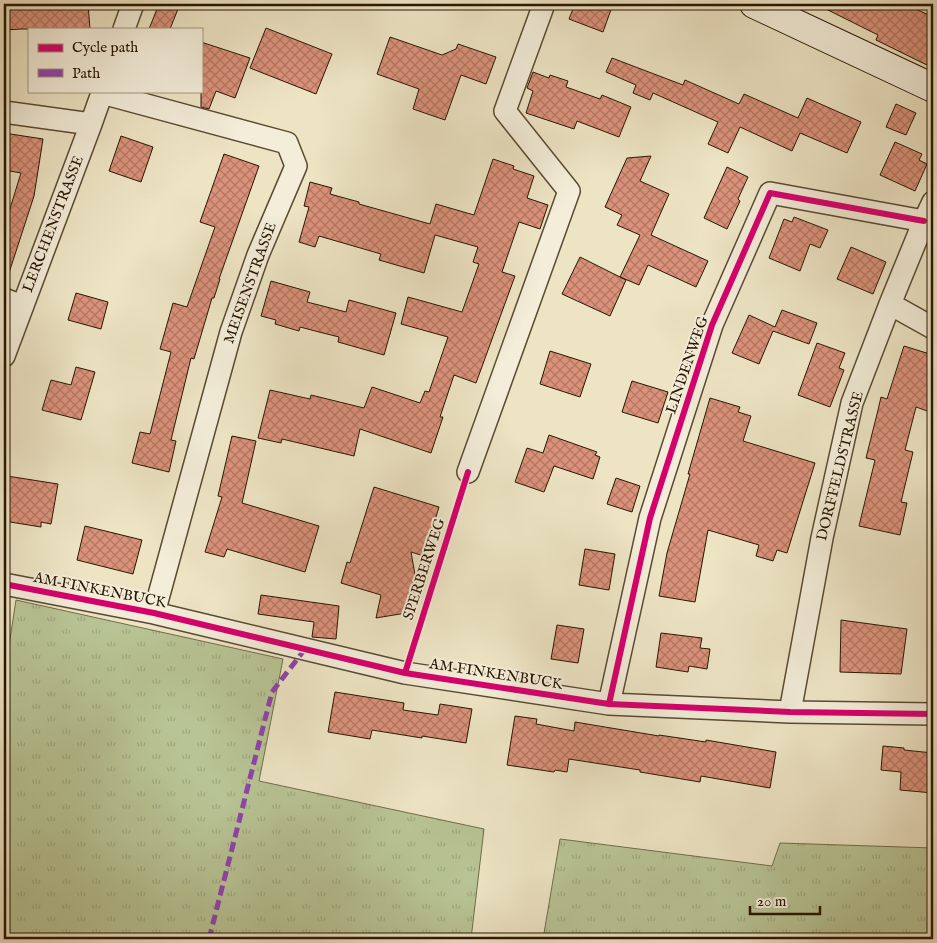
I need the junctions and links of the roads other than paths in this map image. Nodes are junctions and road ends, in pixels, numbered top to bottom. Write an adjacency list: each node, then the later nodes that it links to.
1 (133, 4): 4 (street)
2 (544, 4): 15 (street)
3 (754, 4): 5 (main road)
4 (124, 28)
5 (933, 88)
6 (102, 92): 8 (street, LERCHENSTRASSE); 17 (street, MEISENSTRASSE)
7 (4, 112): 8 (street)
8 (91, 124): 11 (street, LERCHENSTRASSE)
9 (933, 202): 10 (street, DORFFELDSTRASSE)
10 (924, 221): 12 (street, DORFFELDSTRASSE); 18 (street, LINDENWEG)
11 (13, 302): 14 (street, LERCHENSTRASSE)
12 (890, 304): 13 (street); 19 (street, DORFFELDSTRASSE)
13 (933, 328)
14 (4, 356)
15 (468, 472)
16 (4, 584): 17 (street, AM FINKENBUCK)
17 (154, 613): 18 (street, AM FINKENBUCK)
18 (609, 704): 19 (street, AM FINKENBUCK)
19 (790, 712): 20 (street, AM FINKENBUCK)
20 (933, 714)

